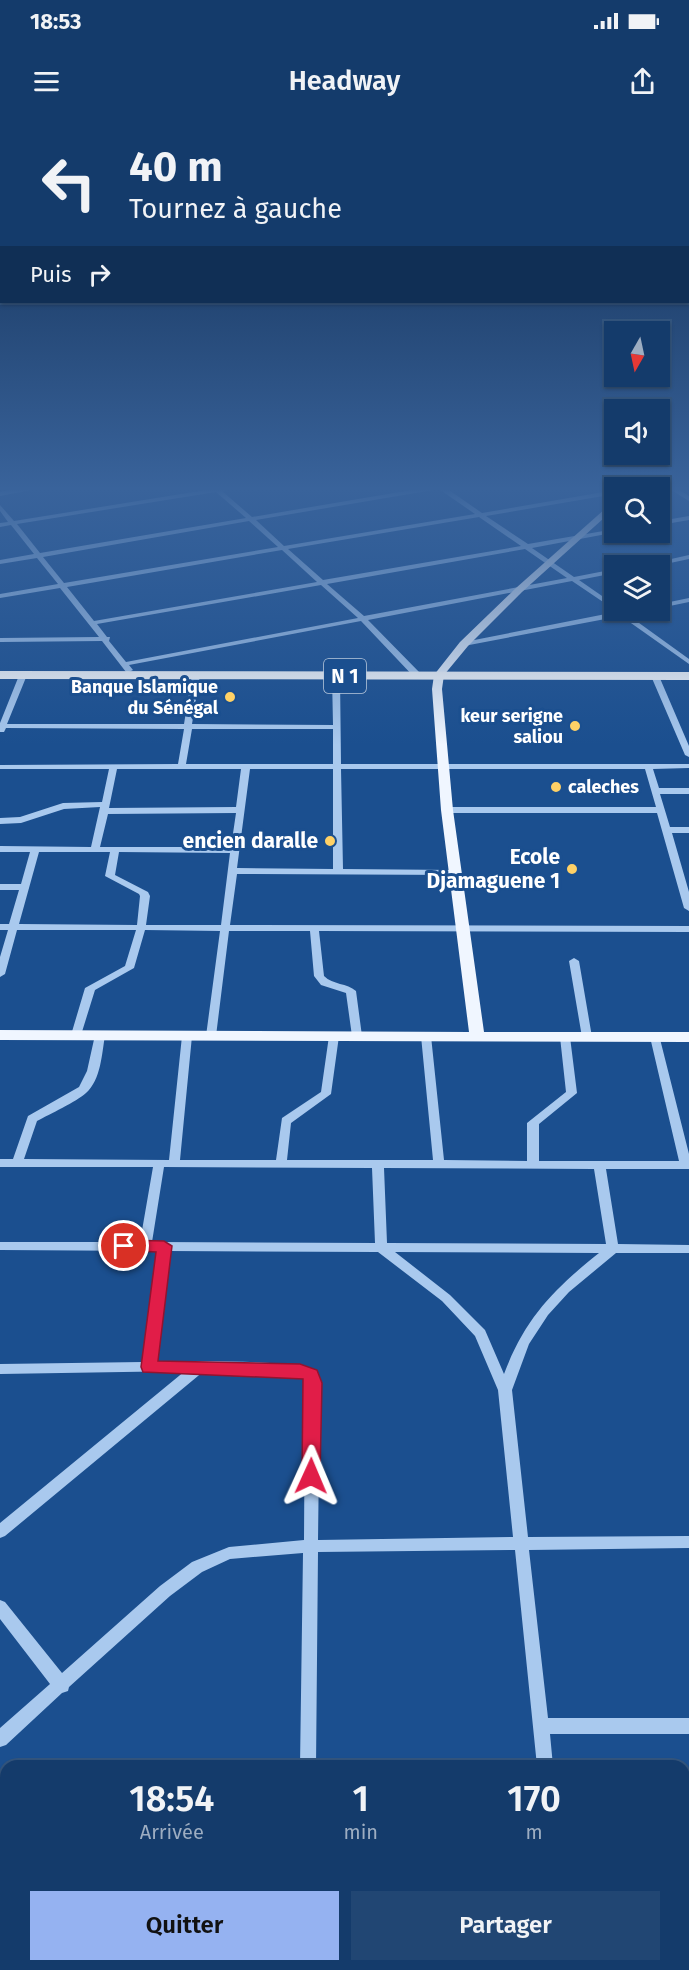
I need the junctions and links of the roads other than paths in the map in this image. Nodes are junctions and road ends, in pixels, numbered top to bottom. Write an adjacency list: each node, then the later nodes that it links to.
1 (53, 572): 10 (street)
2 (138, 572): 10 (street)
3 (310, 572): 9 (street)
4 (371, 572): 9 (street)
5 (539, 572): 11 (main road)
6 (563, 572): 8 (street)
7 (604, 573): 8 (street)
8 (573, 579): 11 (street); 14 (street)
9 (320, 581): 17 (street); 19 (street)
10 (63, 585): 12 (street); 19 (street)
11 (519, 590): 17 (street); 22 (main road)
12 (0, 596)
13 (689, 600): 15 (street)
14 (604, 601)
15 (670, 604)
16 (604, 614): 22 (street)
17 (362, 618): 26 (street); 33 (street)
18 (633, 621): 24 (street)
19 (93, 623): 20 (street)
20 (107, 639): 21 (street); 26 (street)
21 (0, 640)
22 (464, 644): 30 (main road)
23 (689, 649): 24 (street)
24 (676, 652): 25 (street)
25 (689, 662)
26 (129, 670): 28 (highway, N 1); 29 (highway, N 1)
27 (0, 675): 28 (highway, N 1)
28 (23, 675): 37 (street)
29 (196, 675): 32 (highway, N 1); 35 (street)
30 (439, 675): 33 (highway, N 1); 34 (highway, N 1); 46 (main road)
31 (689, 675): 34 (highway, N 1)
32 (336, 676): 33 (highway, N 1); 36 (street)
33 (418, 676)
34 (655, 676): 38 (street)
35 (188, 727): 36 (street); 37 (street); 40 (street)
36 (336, 727): 42 (street)
37 (1, 728)
38 (689, 754)
39 (114, 766): 40 (street); 45 (street); 49 (street)
40 (182, 766): 41 (street)
41 (246, 766): 42 (street); 50 (street)
42 (335, 766): 46 (street); 62 (street)
43 (648, 766): 44 (street); 46 (street); 47 (street)
44 (689, 766)
45 (0, 767)
46 (444, 767): 51 (main road)
47 (655, 790): 48 (street); 52 (street)
48 (689, 791)
49 (105, 807): 50 (street); 53 (street); 58 (street)
50 (240, 810): 60 (street)
51 (447, 810): 52 (street); 63 (main road)
52 (660, 810): 54 (street)
53 (0, 821)
54 (666, 830): 55 (street); 66 (street)
55 (689, 830)
56 (0, 849): 57 (street)
57 (36, 849): 58 (street); 65 (street)
58 (95, 849): 59 (street)
59 (116, 850): 60 (street); 70 (street)
60 (235, 850): 61 (street)
61 (232, 871): 62 (street); 71 (street)
62 (338, 872): 63 (street)
63 (454, 873): 73 (main road)
64 (0, 887): 65 (street)
65 (25, 887): 69 (street)
66 (687, 894): 67 (street)
67 (689, 908)
68 (0, 927): 69 (street)
69 (13, 927): 70 (street); 76 (street)
70 (141, 927): 71 (street); 78 (street)
71 (225, 928): 72 (street); 81 (street)
72 (314, 928): 73 (street); 83 (street)
73 (461, 928): 74 (street); 85 (main road)
74 (689, 928)
75 (574, 961): 87 (street)
76 (0, 974)
77 (0, 1035): 78 (main road)
78 (76, 1035): 79 (main road)
79 (100, 1035): 80 (main road); 91 (street)
80 (187, 1036): 81 (main road); 93 (street)
81 (211, 1036): 82 (main road)
82 (334, 1036): 83 (main road); 94 (street)
83 (357, 1036): 84 (main road)
84 (426, 1036): 85 (main road); 96 (street)
85 (477, 1036): 86 (main road)
86 (565, 1037): 87 (main road); 97 (street)
87 (586, 1037): 88 (main road)
88 (655, 1037): 89 (main road); 99 (street)
89 (689, 1037)
90 (0, 1163): 91 (street)
91 (17, 1163): 92 (street)
92 (159, 1163): 93 (street); 101 (street)
93 (174, 1163): 94 (street)
94 (281, 1164): 95 (street)
95 (378, 1164): 96 (street); 103 (street)
96 (439, 1164): 97 (street)
97 (533, 1164): 98 (street)
98 (599, 1164): 99 (street); 104 (street)
99 (687, 1165)
100 (0, 1246): 101 (street)
101 (145, 1246): 102 (street)
102 (164, 1246): 103 (street); 107 (street)
103 (381, 1248): 104 (street); 109 (street)
104 (613, 1249): 105 (street); 109 (street)
105 (689, 1249)
106 (201, 1366): 107 (street); 110 (street); 113 (street)
107 (149, 1367): 108 (street)
108 (0, 1369)
109 (505, 1390): 112 (street)
110 (0, 1532)
111 (689, 1542): 112 (street)
112 (521, 1544): 113 (street); 116 (street)
113 (309, 1546): 115 (street); 119 (street)
114 (0, 1607): 115 (street)
115 (62, 1686): 118 (street)
116 (542, 1726): 117 (street); 120 (street)
117 (689, 1726)
118 (0, 1739)
119 (308, 1760)
120 (545, 1760)

